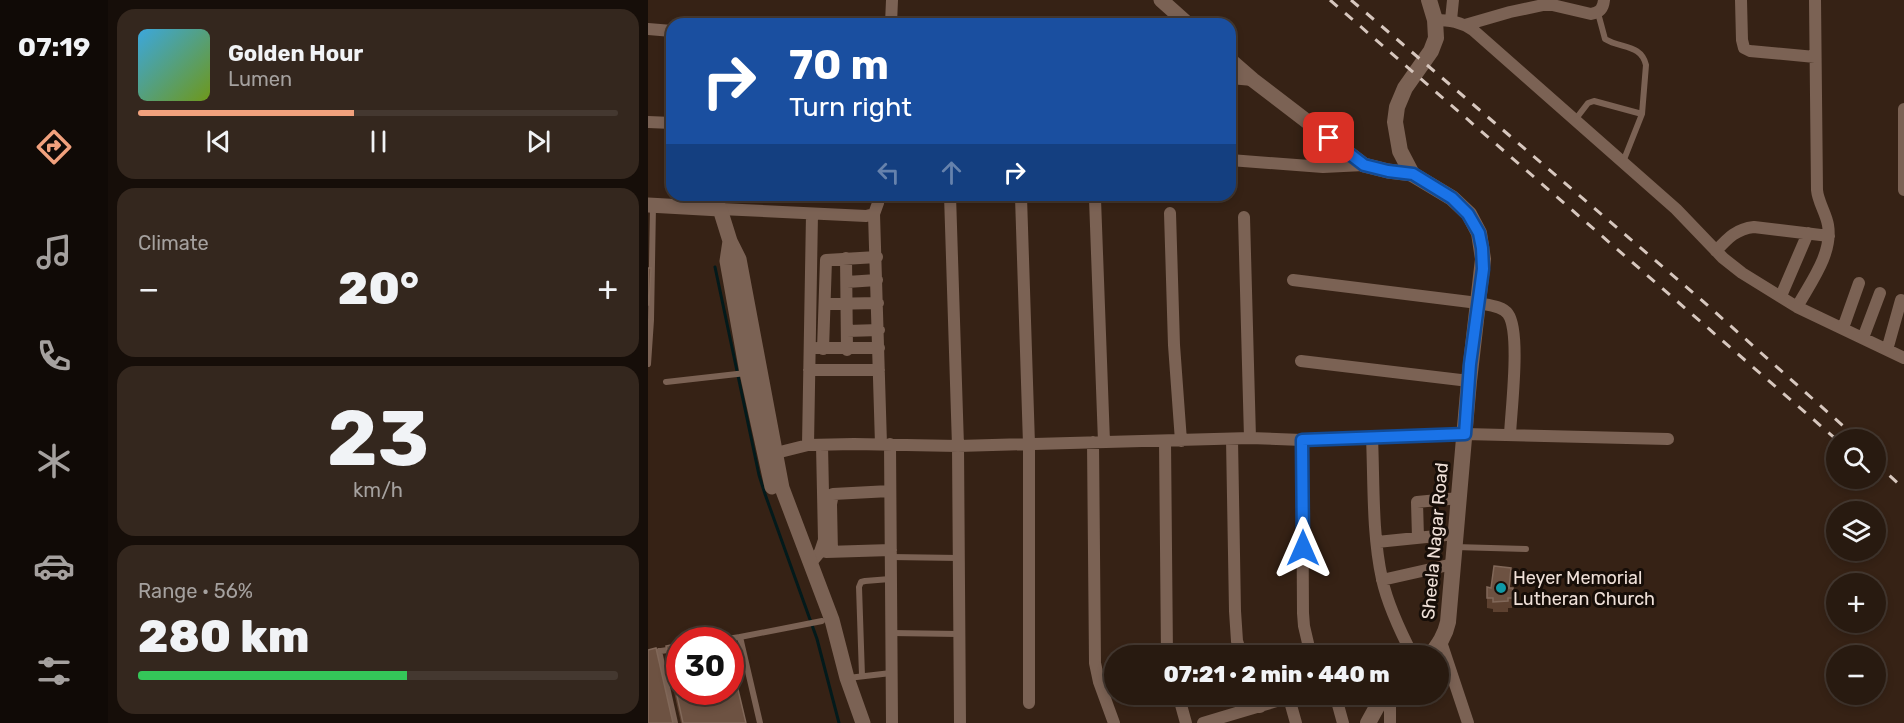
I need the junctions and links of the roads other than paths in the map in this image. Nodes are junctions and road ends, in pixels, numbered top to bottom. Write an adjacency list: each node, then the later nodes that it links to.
1 (892, 0): 10 (street)
2 (1161, 0): 11 (street)
3 (1429, 0): 12 (main road)
4 (1453, 0): 12 (street)
5 (1604, 0): 9 (street)
6 (1741, 0): 16 (street)
7 (1815, 0): 16 (street)
8 (1526, 4): 9 (street); 13 (street)
9 (1598, 13): 21 (lane)
10 (891, 18)
11 (1181, 18)
12 (1443, 20): 13 (street); 28 (main road)
13 (1465, 25): 22 (street)
14 (648, 29): 15 (street)
15 (666, 30)
16 (1815, 57): 41 (street)
17 (1236, 65): 19 (street)
18 (1236, 79): 19 (street)
19 (1253, 80): 27 (street)
20 (1904, 109): 29 (street)
21 (1642, 114): 22 (lane); 26 (lane)
22 (1575, 120): 26 (street)
23 (648, 122): 24 (street)
24 (666, 123)
25 (1236, 160): 27 (street, Sheela Nagar Road)
26 (1623, 162): 43 (street)
27 (1364, 165): 28 (street, Sheela Nagar Road)
28 (1413, 174): 55 (main road, Sheela Nagar Road)
29 (1904, 190)
30 (878, 201): 38 (street)
31 (950, 201): 90 (street)
32 (1021, 201): 87 (street)
33 (1095, 201): 85 (street)
34 (650, 205): 35 (street); 58 (lane)
35 (720, 208): 37 (street); 42 (street)
36 (1170, 213): 84 (street)
37 (812, 214): 38 (street); 63 (street)
38 (874, 214): 44 (street)
39 (1244, 217): 79 (street)
40 (1808, 233): 41 (street); 43 (street); 51 (street)
41 (1829, 236): 57 (street)
42 (730, 241): 73 (street); 91 (street)
43 (1716, 251): 51 (street)
44 (877, 257): 45 (street); 46 (street)
45 (846, 258): 48 (street); 56 (street)
46 (877, 280): 48 (street); 54 (street)
47 (1293, 280): 55 (street)
48 (847, 282): 53 (street)
49 (1859, 283): 59 (street)
50 (1880, 293): 62 (street)
51 (1781, 296): 57 (street)
52 (1901, 300): 67 (street)
53 (847, 303): 54 (street); 56 (street); 61 (street)
54 (878, 303): 60 (street)
55 (1478, 303): 74 (main road, Sheela Nagar Road); 77 (street)
56 (825, 304): 65 (street)
57 (1797, 307): 59 (street)
58 (649, 320): 70 (lane)
59 (1843, 328): 62 (street)
60 (879, 330): 61 (street); 64 (street)
61 (847, 332): 66 (street)
62 (1863, 338): 67 (street)
63 (809, 348): 65 (street); 71 (street)
64 (879, 348): 66 (street); 72 (street)
65 (823, 349): 66 (street)
66 (847, 350)
67 (1887, 350): 68 (street)
68 (1904, 358)
69 (1300, 361): 74 (street)
70 (648, 364)
71 (809, 370): 72 (street); 89 (street)
72 (879, 370): 86 (street)
73 (740, 374): 75 (lane); 91 (street)
74 (1469, 381): 76 (main road, Sheela Nagar Road)
75 (666, 382)
76 (1465, 434): 77 (street); 78 (street); 93 (main road, Sheela Nagar Road)
77 (1510, 435): 81 (street)
78 (1372, 437): 82 (street); 95 (street)
79 (1250, 438): 80 (street); 82 (street)
80 (1232, 439): 84 (street); 109 (street)
81 (1668, 439)
82 (1302, 440): 110 (street)
83 (1165, 441): 84 (street); 85 (street); 108 (street)
84 (1181, 441)
85 (1099, 442): 87 (street); 134 (street)
86 (886, 444): 88 (street); 90 (street); 92 (street)
87 (1029, 444): 90 (street); 120 (street)
88 (822, 445): 89 (street); 98 (street)
89 (808, 446): 91 (street)
90 (958, 446): 100 (street)
91 (770, 454): 101 (street); 104 (street)
92 (890, 491): 98 (street); 99 (street)
93 (1459, 498): 94 (street); 96 (main road, Sheela Nagar Road)
94 (1418, 538): 95 (street); 96 (street)
95 (1377, 542): 103 (street)
96 (1454, 548): 97 (lane); 103 (street); 112 (main road, Sheela Nagar Road)
97 (1526, 549)
98 (826, 552): 99 (street); 101 (street)
99 (891, 554): 100 (lane); 102 (street)
100 (958, 558): 106 (street)
101 (810, 564): 118 (street)
102 (891, 579): 105 (street); 118 (lane)
103 (1382, 580): 111 (street)
104 (814, 624): 107 (lane); 130 (street)
105 (891, 633): 106 (lane); 117 (street)
106 (958, 634): 133 (street)
107 (744, 636)
108 (1167, 645)
109 (1238, 645)
110 (1308, 645)
111 (1408, 645)
112 (1438, 645)
113 (666, 650): 114 (lane)
114 (658, 651): 115 (lane); 128 (lane)
115 (648, 653)
116 (744, 654): 129 (lane)
117 (892, 673): 118 (lane); 132 (street)
118 (854, 677): 131 (street)
119 (1449, 679): 141 (street)
120 (1029, 703)
121 (1181, 705): 135 (street)
122 (1254, 705): 127 (street)
123 (1295, 705): 137 (street)
124 (1338, 705): 138 (street)
125 (1378, 705): 139 (main road)
126 (1389, 705): 140 (street)
127 (1243, 718): 136 (street)
128 (675, 723)
129 (760, 723)
130 (852, 723)
131 (863, 723)
132 (892, 723)
133 (960, 723)
134 (1114, 723)
135 (1186, 723)
136 (1203, 723)
137 (1296, 723)
138 (1343, 723)
139 (1368, 723)
140 (1390, 723)
141 (1468, 723)

